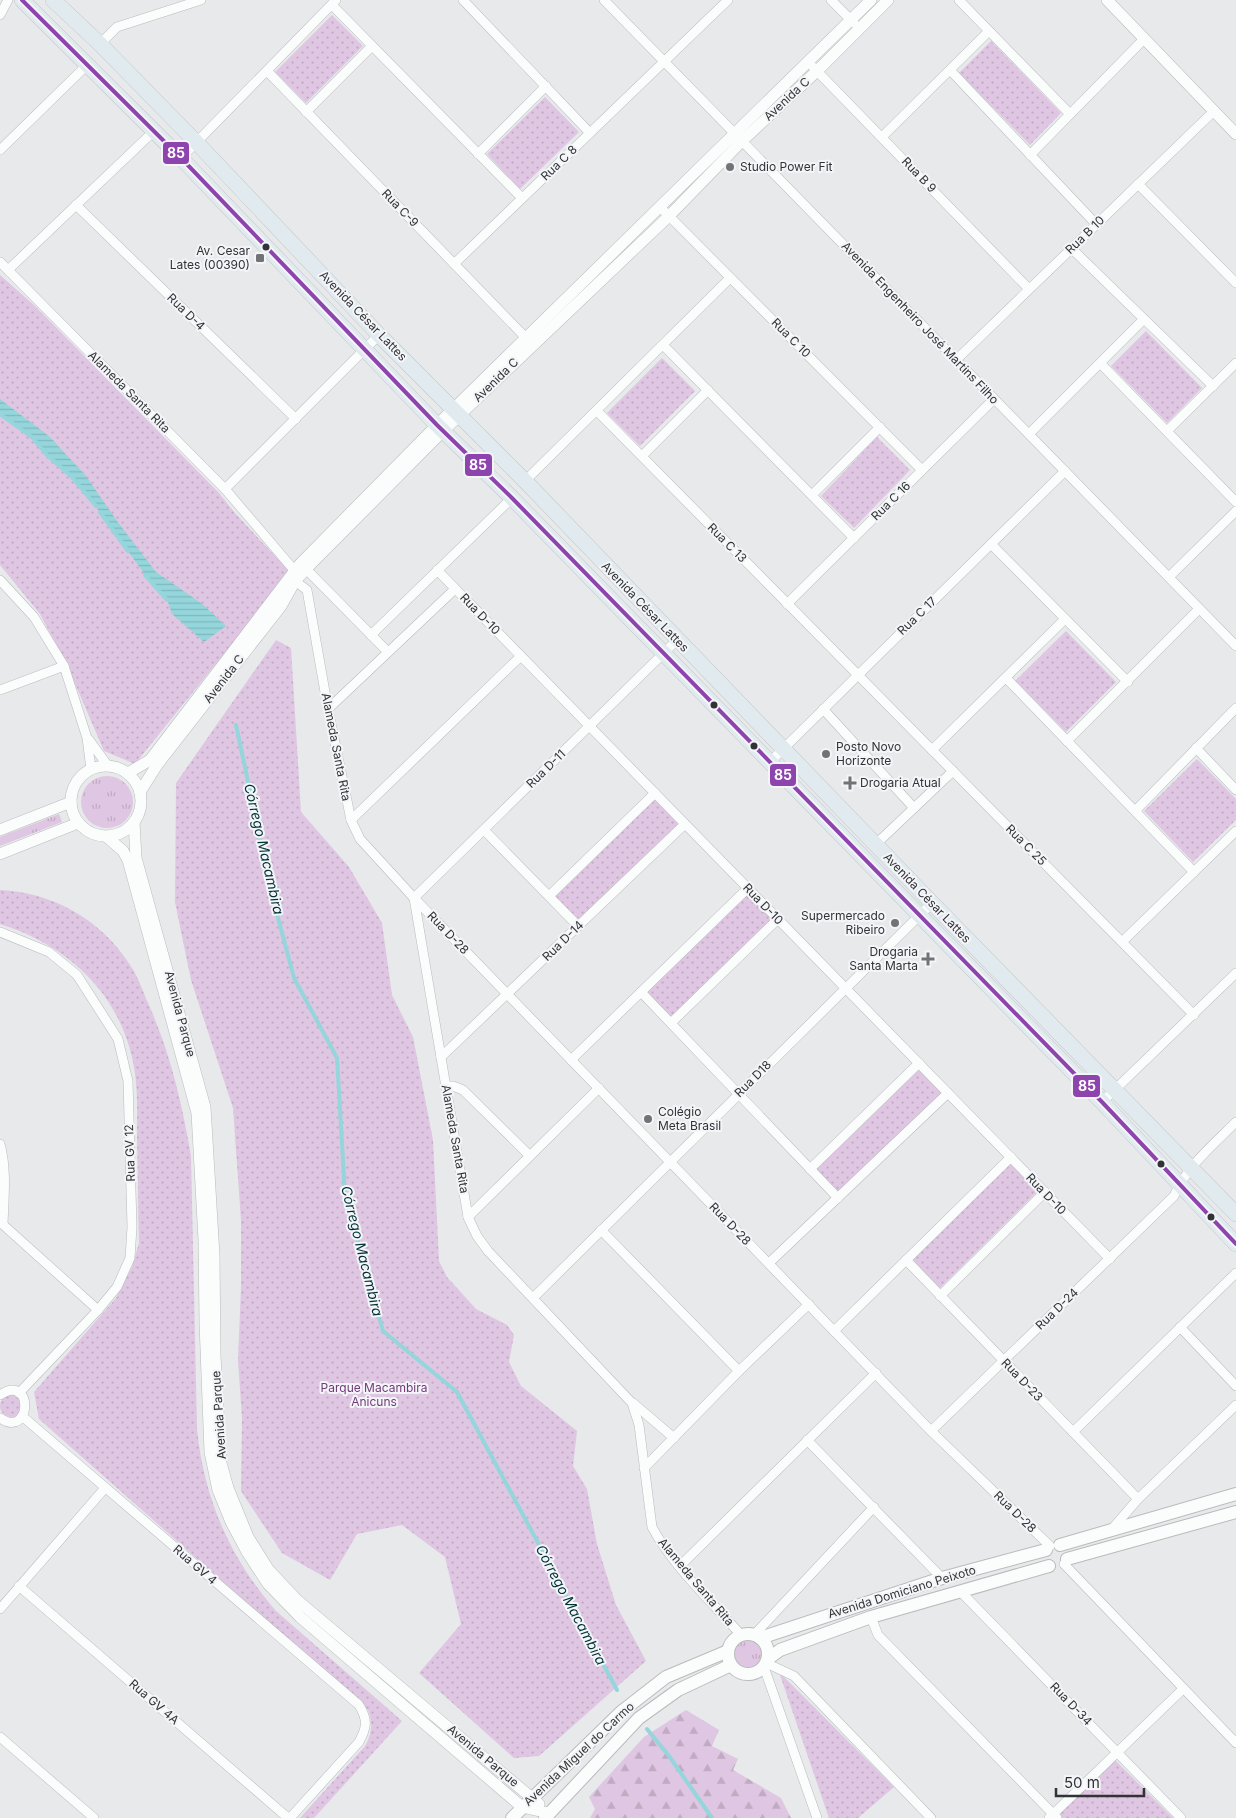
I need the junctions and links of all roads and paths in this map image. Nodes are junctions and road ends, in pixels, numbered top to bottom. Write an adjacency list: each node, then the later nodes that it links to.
1 (8, 0): 14 (street)
2 (22, 0): 23 (main road, Avenida César Lattes)
3 (54, 0): 19 (main road, Avenida César Lattes)
4 (201, 0): 19 (street)
5 (463, 0): 27 (street)
6 (604, 0): 21 (street, Avenida Engenheiro José Martins Filho)
7 (728, 0): 21 (street, Rua C 8)
8 (831, 0): 15 (street)
9 (871, 0): 15 (street, Avenida C)
10 (888, 0): 16 (street, Avenida C)
11 (959, 0): 17 (street)
12 (1108, 0): 18 (street)
13 (334, 2): 20 (street); 25 (street)
14 (0, 15)
15 (850, 20): 16 (street); 22 (street, Avenida C)
16 (859, 29): 26 (street, Avenida C)
17 (989, 31): 24 (street); 30 (street)
18 (1144, 39): 28 (street); 30 (street)
19 (100, 44): 36 (main road, Avenida César Lattes)
20 (372, 46): 29 (street); 38 (street)
21 (664, 62): 32 (street, Rua C 8); 34 (street, Avenida Engenheiro José Martins Filho)
22 (808, 62): 26 (street, Rua B 9); 34 (street, Avenida C)
23 (87, 65): 31 (main road, Avenida César Lattes); 37 (street)
24 (950, 70): 35 (street); 39 (street)
25 (267, 71): 29 (street, Rua C-9); 36 (street)
26 (817, 71): 34 (street, Avenida C); 35 (street, Rua B 9)
27 (546, 86): 32 (street); 38 (street)
28 (1214, 111): 33 (street); 41 (street, Rua B 10)
29 (306, 112): 49 (street, Rua C-9)
30 (1070, 114): 39 (street)
31 (154, 131): 40 (main road, Avenida César Lattes); 43 (street)
32 (590, 132): 42 (street, Rua C 8)
33 (1236, 134)
34 (738, 137): 44 (street, Avenida C); 45 (street, Avenida C); 59 (street, Avenida Engenheiro José Martins Filho)
35 (882, 137): 53 (street, Rua B 9)
36 (197, 143): 40 (street); 55 (main road, Avenida César Lattes)
37 (0, 150)
38 (478, 154): 42 (street)
39 (1030, 155): 46 (street)
40 (181, 158): 58 (main road, Avenida César Lattes)
41 (1138, 184): 46 (street, Rua B 10); 52 (street)
42 (522, 198): 49 (street, Rua C 8)
43 (76, 205): 50 (street); 67 (street, Rua D-4)
44 (660, 207): 45 (street, Rua C 10); 56 (street, Avenida C)
45 (669, 216): 51 (street, Rua C 10); 56 (street, Avenida C)
46 (1096, 224): 47 (street, Rua B 10)
47 (1072, 248): 53 (street, Rua B 10); 54 (street)
48 (0, 262): 50 (street, Alameda Santa Rita)
49 (454, 264): 56 (street, Rua C-9)
50 (8, 270): 76 (street, Alameda Santa Rita)
51 (730, 278): 57 (street); 68 (street, Rua C 10)
52 (1236, 283)
53 (1029, 289): 59 (street, Rua B 10)
54 (1144, 320): 61 (street); 62 (street)
55 (379, 335): 58 (street); 66 (main road, Avenida César Lattes)
56 (529, 341): 66 (street, Avenida C)
57 (663, 345): 63 (street); 65 (street)
58 (364, 349): 67 (street); 69 (main road, Avenida César Lattes)
59 (956, 360): 64 (street, Avenida Engenheiro José Martins Filho)
60 (1236, 363): 62 (street)
61 (1101, 364): 70 (street); 71 (street)
62 (1213, 386): 70 (street)
63 (708, 390): 72 (street); 77 (street)
64 (994, 399): 71 (street, Avenida Engenheiro José Martins Filho); 73 (street, Rua C 16)
65 (597, 411): 72 (street, Rua C 13); 75 (street)
66 (456, 412): 69 (street, Avenida C); 75 (main road, Avenida César Lattes)
67 (296, 419): 76 (street)
68 (880, 427): 73 (street, Rua C 10); 77 (street)
69 (440, 428): 78 (main road, Avenida César Lattes); 84 (street, Avenida C)
70 (1167, 431): 79 (street)
71 (1029, 434): 74 (street, Avenida Engenheiro José Martins Filho)
72 (642, 456): 88 (street, Rua C 13)
73 (922, 470): 81 (street, Rua C 16)
74 (1065, 471): 82 (street, Rua C 17); 85 (street, Avenida Engenheiro José Martins Filho)
75 (525, 481): 92 (main road, Avenida César Lattes)
76 (225, 489): 84 (street, Alameda Santa Rita)
77 (812, 495): 81 (street)
78 (512, 498): 83 (street); 95 (main road, Avenida César Lattes)
79 (1236, 502)
80 (1236, 511): 85 (street)
81 (854, 538): 88 (street, Rua C 16)
82 (991, 544): 90 (street); 98 (street, Rua C 17)
83 (438, 570): 87 (street, Rua D-10); 91 (street)
84 (298, 574): 91 (street); 103 (street, Alameda Santa Rita); 115 (street, Avenida C); 117 (street, Avenida C)
85 (1169, 577): 89 (street, Avenida Engenheiro José Martins Filho)
86 (0, 580): 97 (street)
87 (455, 589): 94 (street); 96 (street, Rua D-10)
88 (787, 604): 98 (street, Rua C 13)
89 (1199, 609): 93 (street, Avenida Engenheiro José Martins Filho); 100 (street)
90 (1065, 619): 99 (street); 100 (street)
91 (371, 635): 94 (street)
92 (677, 640): 95 (street, Rua D-11); 109 (main road, Avenida César Lattes)
93 (1236, 646)
94 (388, 652): 103 (street)
95 (663, 654): 105 (street, Rua D-11); 111 (main road, Avenida César Lattes)
96 (521, 656): 105 (street, Rua D-10); 122 (street)
97 (64, 666): 101 (street); 106 (street)
98 (858, 675): 104 (street, Rua C 17); 110 (street, Rua C 25)
99 (1006, 678): 107 (street); 110 (street)
100 (1128, 682): 107 (street)
101 (0, 690)
102 (1236, 708): 108 (street)
103 (328, 709): 122 (street, Alameda Santa Rita)
104 (823, 709): 109 (street, Rua C 17); 120 (street)
105 (589, 726): 118 (street, Rua D-10); 127 (street, Rua D-11)
106 (87, 738): 112 (street); 113 (street)
107 (1067, 741): 121 (street)
108 (1196, 748): 116 (street); 121 (street)
109 (783, 749): 111 (street, Rua C 17); 130 (main road, Avenida César Lattes)
110 (932, 750): 114 (street, Rua C 25)
111 (770, 762): 137 (main road, Avenida César Lattes)
112 (108, 766): 113 (street); 115 (street)
113 (91, 769): 119 (street)
114 (953, 771): 120 (street); 141 (street, Rua C 25)
115 (128, 773): 117 (street)
116 (1236, 790)
117 (140, 792): 123 (street)
118 (655, 793): 125 (street, Rua D-10); 134 (street)
119 (71, 802): 124 (street); 126 (street)
120 (914, 808): 130 (street)
121 (1135, 811): 132 (street)
122 (351, 820): 135 (street, Alameda Santa Rita)
123 (134, 822): 129 (street); 221 (street, Avenida Parque)
124 (78, 823): 129 (street); 131 (street)
125 (685, 824): 133 (street, Rua D-10); 139 (street, Rua D-14)
126 (0, 830)
127 (484, 830): 134 (street); 135 (street, Rua D-11)
128 (1236, 830): 132 (street)
129 (108, 836): 222 (street, Avenida Parque)
130 (875, 845): 136 (main road, Avenida César Lattes)
131 (0, 854)
132 (1194, 872): 141 (street)
133 (748, 888): 138 (street, Rua D-10); 144 (street)
134 (549, 896): 139 (street)
135 (414, 898): 145 (street, Rua D-28); 148 (street, Alameda Santa Rita)
136 (932, 903): 137 (street, Rua D18); 153 (main road, Avenida César Lattes)
137 (919, 916): 143 (street, Rua D18); 156 (main road, Avenida César Lattes)
138 (778, 918): 143 (street, Rua D-10); 147 (street)
139 (578, 926): 145 (street, Rua D-14)
140 (0, 932): 179 (street, Rua GV 12)
141 (1122, 942): 146 (street, Rua C 25)
142 (1236, 973): 146 (street)
143 (845, 988): 150 (street, Rua D-10); 155 (street, Rua D18)
144 (641, 992): 147 (street); 149 (street)
145 (507, 994): 148 (street, Rua D-14); 149 (street, Rua D-28)
146 (1194, 1015): 153 (street)
147 (671, 1023): 155 (street)
148 (441, 1057): 151 (street, Alameda Santa Rita)
149 (572, 1060): 152 (street, Rua D-28)
150 (919, 1063): 154 (street, Rua D-10); 163 (street)
151 (445, 1086): 159 (street); 168 (street, Alameda Santa Rita)
152 (599, 1088): 159 (street); 161 (street, Rua D-28)
153 (1115, 1090): 156 (street); 162 (main road, Avenida César Lattes)
154 (948, 1093): 160 (street, Rua D-10); 166 (street)
155 (738, 1094): 161 (street, Rua D18); 163 (street)
156 (1102, 1102): 164 (main road, Avenida César Lattes)
157 (1236, 1122): 162 (street, Rua D-24)
158 (0, 1144): 169 (street)
159 (530, 1156): 168 (street)
160 (1010, 1157): 165 (street, Rua D-10); 173 (street)
161 (670, 1162): 170 (street, Rua D18); 174 (street, Rua D-28)
162 (1192, 1167): 164 (street, Rua D-24); 167 (main road, Avenida César Lattes)
163 (810, 1169): 166 (street)
164 (1179, 1185): 171 (main road, Avenida César Lattes); 172 (street, Rua D-24)
165 (1045, 1192): 172 (street, Rua D-10); 176 (street)
166 (838, 1198): 174 (street)
167 (1236, 1214)
168 (468, 1217): 177 (street, Alameda Santa Rita)
169 (1, 1223): 179 (street)
170 (601, 1230): 177 (street, Rua D18); 183 (street)
171 (1236, 1244)
172 (1110, 1259): 182 (street, Rua D-24)
173 (906, 1260): 176 (street, Rua D-23); 181 (street)
174 (768, 1263): 178 (street, Rua D-28)
175 (1236, 1273): 180 (street)
176 (940, 1296): 182 (street, Rua D-23)
177 (533, 1298): 188 (street, Alameda Santa Rita)
178 (808, 1304): 181 (street, Rua D-28); 183 (street)
179 (98, 1310): 186 (street, Rua GV 12)
180 (1180, 1328): 185 (street); 193 (street)
181 (834, 1330): 184 (street, Rua D-28)
182 (1004, 1361): 192 (street, Rua D-24); 193 (street, Rua D-23)
183 (739, 1371): 194 (street)
184 (876, 1373): 192 (street, Rua D-28); 195 (street)
185 (1236, 1386)
186 (19, 1393): 187 (street); 190 (street)
187 (0, 1394)
188 (632, 1403): 194 (street); 196 (street, Alameda Santa Rita)
189 (1236, 1405): 199 (street)
190 (22, 1416): 191 (street); 197 (street, Rua GV 4)
191 (0, 1418)
192 (931, 1431): 203 (street, Rua D-28)
193 (1073, 1432): 199 (street, Rua D-23)
194 (674, 1438): 196 (street)
195 (807, 1440): 200 (street); 205 (street)
196 (644, 1468): 205 (street, Alameda Santa Rita)
197 (105, 1488): 208 (street); 226 (street, Rua GV 4)
198 (1236, 1494): 202 (main road, Avenida Domiciano Peixoto)
199 (1138, 1499): 202 (street)
200 (874, 1507): 207 (street); 213 (street)
201 (1236, 1512): 204 (main road)
202 (1112, 1529): 203 (main road, Avenida Domiciano Peixoto)
203 (1052, 1547): 204 (main road); 206 (main road); 207 (main road, Avenida Domiciano Peixoto)
204 (1065, 1562): 206 (main road); 217 (street)
205 (680, 1566): 212 (street, Alameda Santa Rita)
206 (1049, 1566): 209 (main road, Avenida Domiciano Peixoto)
207 (942, 1578): 213 (main road, Avenida Domiciano Peixoto)
208 (20, 1586): 210 (street); 226 (street, Rua GV 4A)
209 (960, 1591): 211 (main road, Avenida Domiciano Peixoto); 220 (street, Rua D-34)
210 (0, 1609)
211 (871, 1617): 215 (main road, Avenida Domiciano Peixoto); 224 (street)
212 (741, 1635): 213 (main road); 214 (main road)
213 (757, 1636): 215 (main road)
214 (728, 1651): 216 (main road); 221 (main road, Avenida Miguel do Carmo)
215 (766, 1663): 216 (main road); 228 (street); 229 (street)
216 (731, 1665): 223 (main road, Avenida Miguel do Carmo)
217 (1183, 1689): 219 (street); 220 (street)
218 (0, 1737): 225 (street)
219 (1236, 1743)
220 (1117, 1752): 224 (street); 230 (street, Rua D-34)
221 (532, 1797): 222 (main road, Avenida Miguel do Carmo); 223 (street, Avenida Parque)
222 (522, 1807): 223 (street, Avenida Parque); 227 (main road, Avenida Miguel do Carmo)
223 (550, 1816)
224 (1053, 1817)
225 (94, 1818)
226 (289, 1818)
227 (512, 1818)
228 (817, 1818)
229 (931, 1818)
230 (1181, 1818)

